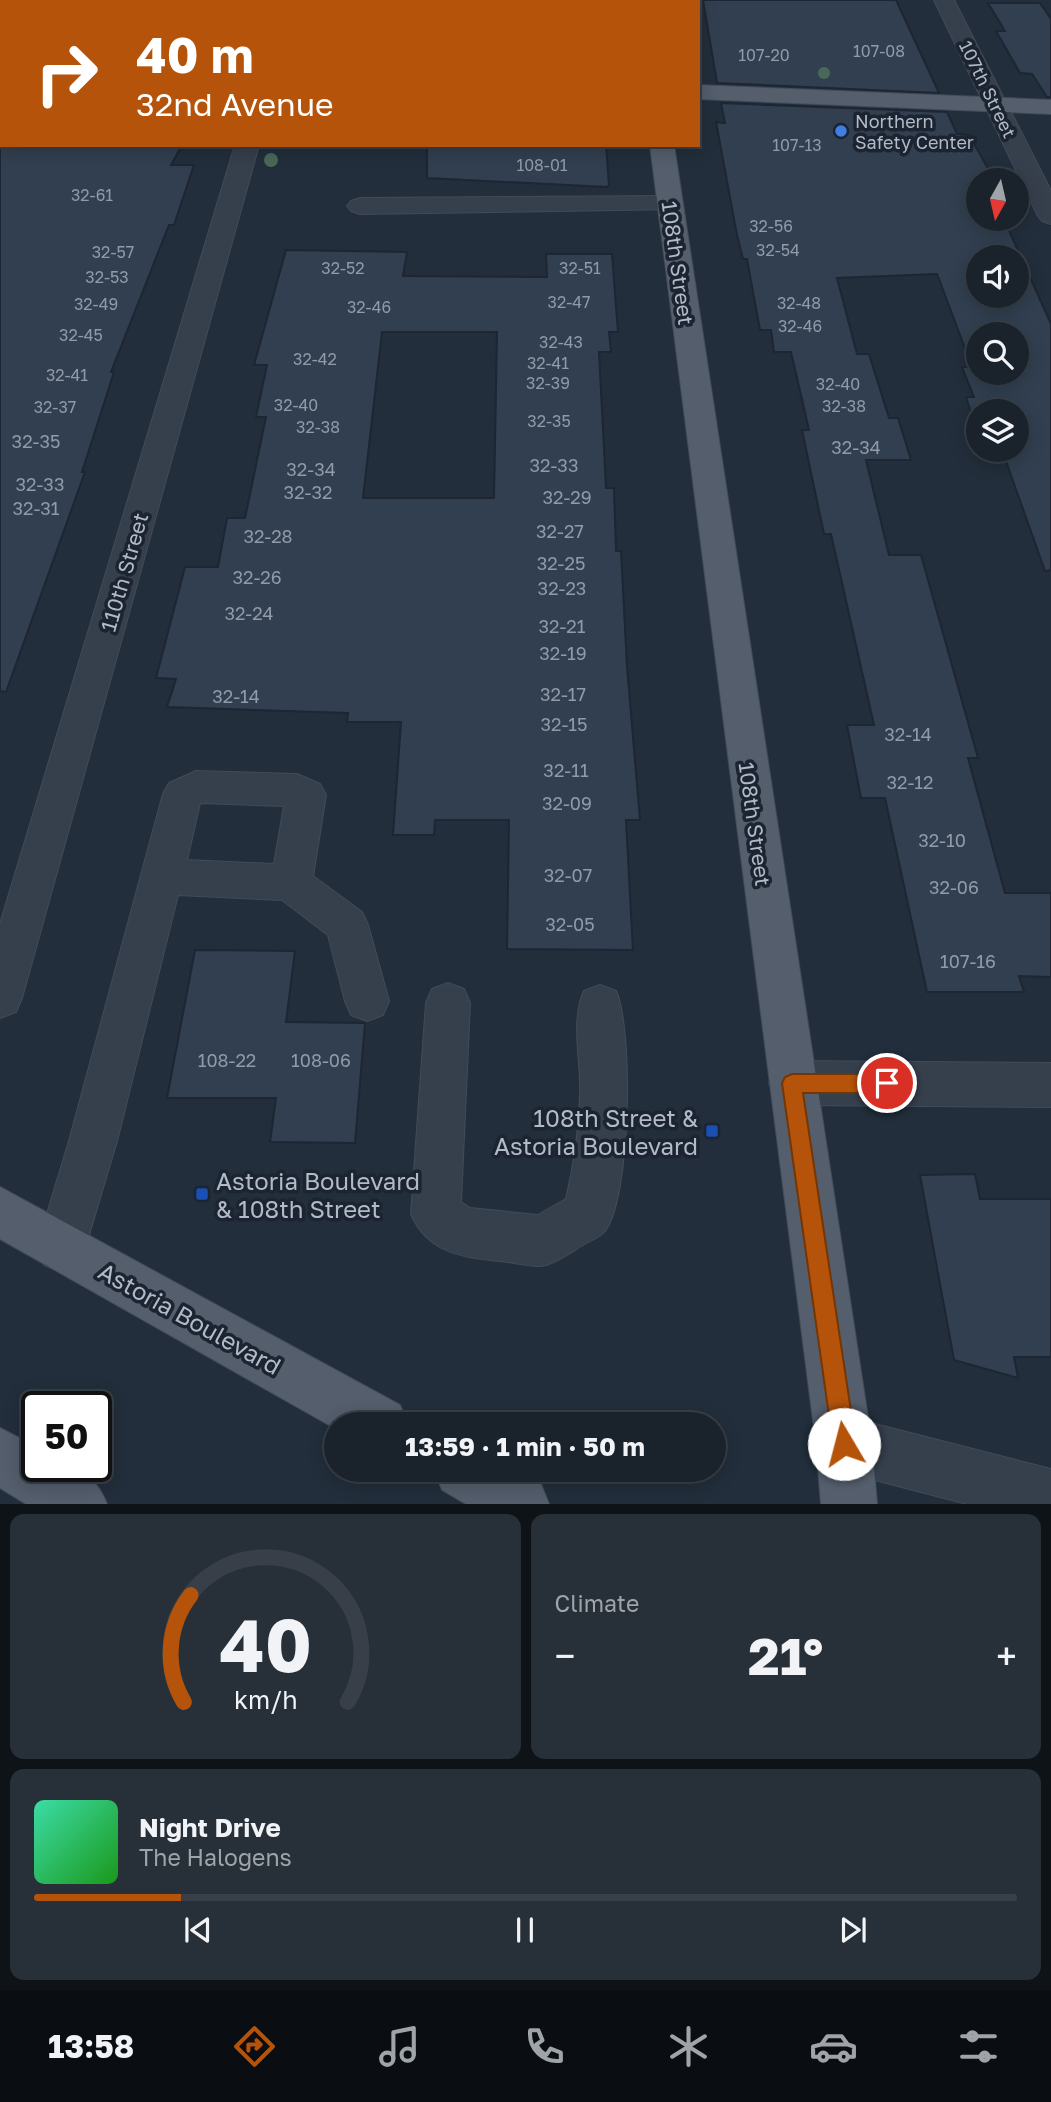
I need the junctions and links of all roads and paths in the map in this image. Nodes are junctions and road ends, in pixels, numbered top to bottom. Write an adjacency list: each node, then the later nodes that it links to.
1 (944, 0): 3 (street, 107th Street)
2 (700, 92): 3 (main road)
3 (996, 105): 4 (main road); 9 (street, 107th Street)
4 (1051, 107)
5 (246, 147): 12 (street, 110th Street)
6 (662, 147): 7 (main road, 108th Street)
7 (670, 204): 8 (street); 16 (main road, 108th Street)
8 (360, 206)
9 (1051, 216)
10 (161, 877): 11 (street); 11 (street); 19 (street)
11 (291, 883): 13 (street)
12 (0, 998)
13 (367, 1001)
14 (448, 1003): 15 (street)
15 (600, 1005)
16 (792, 1083): 17 (street); 21 (main road, 108th Street)
17 (1051, 1085)
18 (0, 1212): 19 (main road, Astoria Boulevard)
19 (62, 1247): 20 (main road, Astoria Boulevard)
20 (358, 1412)
21 (844, 1444): 24 (street); 27 (main road, 108th Street)
22 (0, 1456): 25 (main road)
23 (483, 1482): 26 (main road)
24 (1051, 1497)
25 (79, 1503)
26 (521, 1503)
27 (849, 1503)

